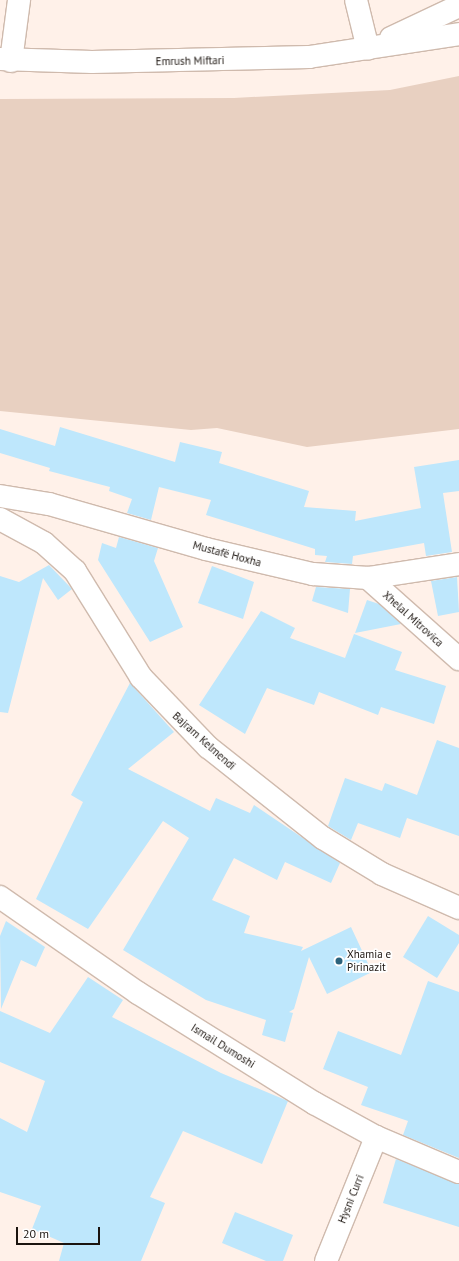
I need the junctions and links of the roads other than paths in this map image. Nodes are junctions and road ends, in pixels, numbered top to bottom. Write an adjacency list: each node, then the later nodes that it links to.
1 (19, 0): 6 (street, Emrush Miftari)
2 (356, 0): 5 (street)
3 (459, 6): 5 (street)
4 (459, 34): 5 (street, Emrush Miftari)
5 (368, 49): 6 (street, Emrush Miftari)
6 (6, 60)
7 (0, 496): 10 (street, Mustafë Hoxha)
8 (0, 519): 13 (street, Bajram Kelmendi)
9 (459, 564): 10 (street, Mustafë Hoxha)
10 (368, 578): 11 (street, Xhelal Mitrovica)
11 (459, 659)
12 (0, 897): 14 (street, Ismail Dumoshi)
13 (459, 908)
14 (376, 1136): 15 (street, Ismail Dumoshi); 16 (street, Hysni Curri)
15 (459, 1172)
16 (326, 1261)

